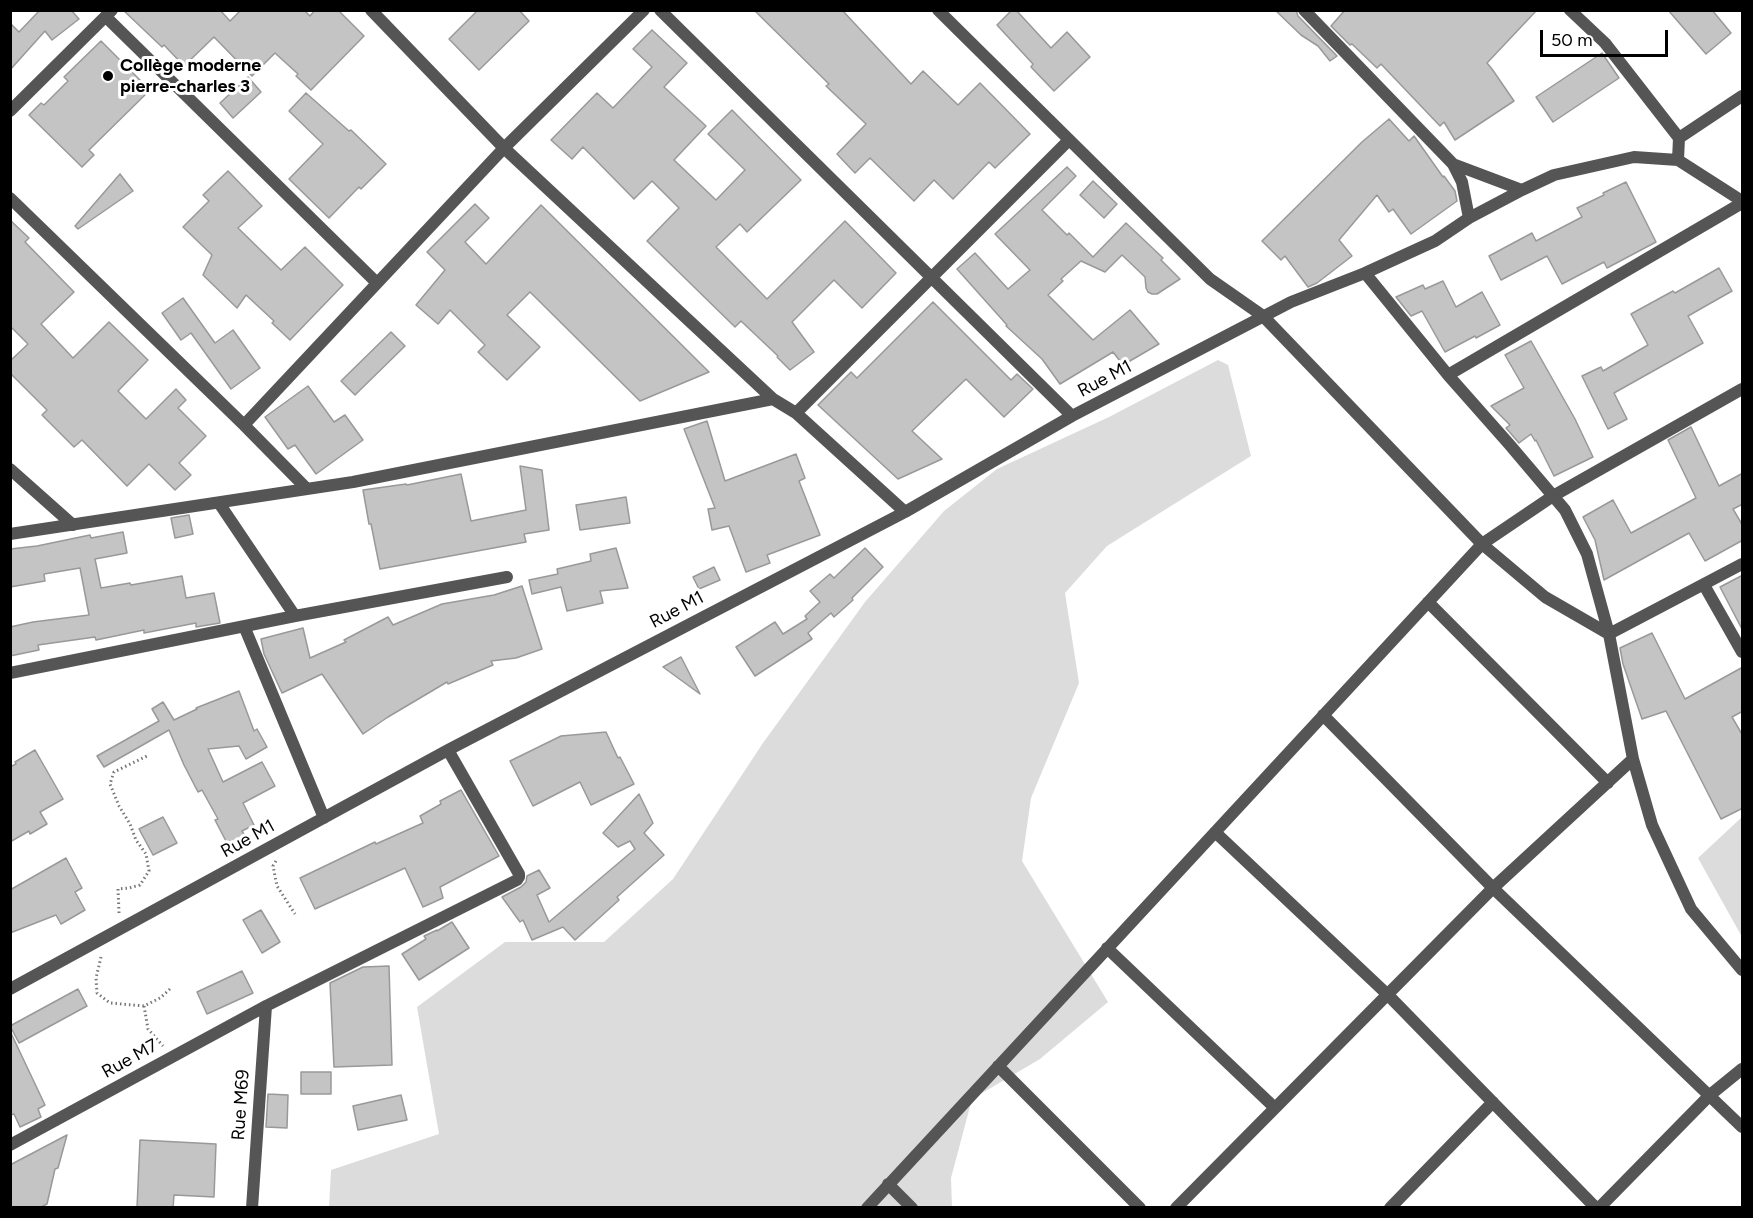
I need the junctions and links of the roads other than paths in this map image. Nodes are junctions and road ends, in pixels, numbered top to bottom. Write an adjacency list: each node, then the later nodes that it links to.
1 (644, 10): 12 (street)
2 (660, 10): 20 (street)
3 (938, 10): 11 (street)
4 (1304, 10): 14 (street)
5 (1570, 10): 10 (street)
6 (378, 13): 12 (street)
7 (109, 14): 9 (street); 21 (street)
8 (1743, 96): 10 (street)
9 (10, 111)
10 (1679, 138): 13 (street)
11 (1069, 140): 20 (street); 22 (street)
12 (504, 148): 21 (street); 25 (street)
13 (1678, 160): 15 (street, Rue M1); 17 (street)
14 (1453, 164): 15 (street); 18 (street)
15 (1522, 190): 18 (street, Rue M1)
16 (10, 198): 28 (street)
17 (1743, 202): 23 (street)
18 (1469, 218): 19 (street, Rue M1)
19 (1365, 273): 22 (street, Rue M1); 23 (street)
20 (931, 278): 26 (street); 27 (street)
21 (377, 283): 28 (street)
22 (1263, 316): 27 (street, Rue M1); 36 (street)
23 (1448, 375): 31 (street)
24 (1743, 389): 31 (street)
25 (773, 399): 26 (street); 30 (street)
26 (796, 413): 33 (street)
27 (1072, 416): 33 (street, Rue M1)
28 (244, 425): 30 (street)
29 (10, 469): 34 (street)
30 (307, 489): 32 (street)
31 (1553, 496): 36 (street); 43 (street)
32 (219, 503): 34 (street); 41 (street)
33 (905, 512): 47 (street, Rue M1)
34 (74, 525): 35 (street)
35 (10, 534)
36 (1482, 544): 40 (street); 43 (street)
37 (1743, 564): 39 (street)
38 (507, 577): 41 (street)
39 (1704, 585): 43 (street); 44 (street)
40 (1428, 602): 46 (street); 49 (street)
41 (294, 616): 42 (street)
42 (244, 626): 45 (street); 50 (street)
43 (1609, 634): 48 (street)
44 (1743, 652)
45 (10, 673)
46 (1323, 715): 51 (street); 52 (street)
47 (448, 750): 50 (street, Rue M1); 57 (street, Rue M7)
48 (1633, 759): 49 (street); 54 (street)
49 (1608, 783): 52 (street)
50 (324, 818): 55 (street, Rue M1)
51 (1215, 832): 53 (street); 56 (street)
52 (1493, 888): 56 (street); 60 (street)
53 (1107, 948): 58 (street); 62 (street)
54 (1743, 970)
55 (10, 989)
56 (1388, 995): 61 (street); 62 (street)
57 (266, 1006): 64 (street, Rue M7); 66 (street, Rue M69)
58 (998, 1066): 65 (street); 69 (street)
59 (1743, 1069): 60 (street)
60 (1710, 1095): 63 (street); 72 (street)
61 (1493, 1102): 71 (street); 72 (street)
62 (1275, 1108): 70 (street)
63 (1743, 1127)
64 (10, 1145)
65 (888, 1184): 67 (street); 68 (street)
66 (252, 1208)
67 (867, 1208)
68 (912, 1208)
69 (1140, 1208)
70 (1176, 1208)
71 (1390, 1208)
72 (1598, 1208)

